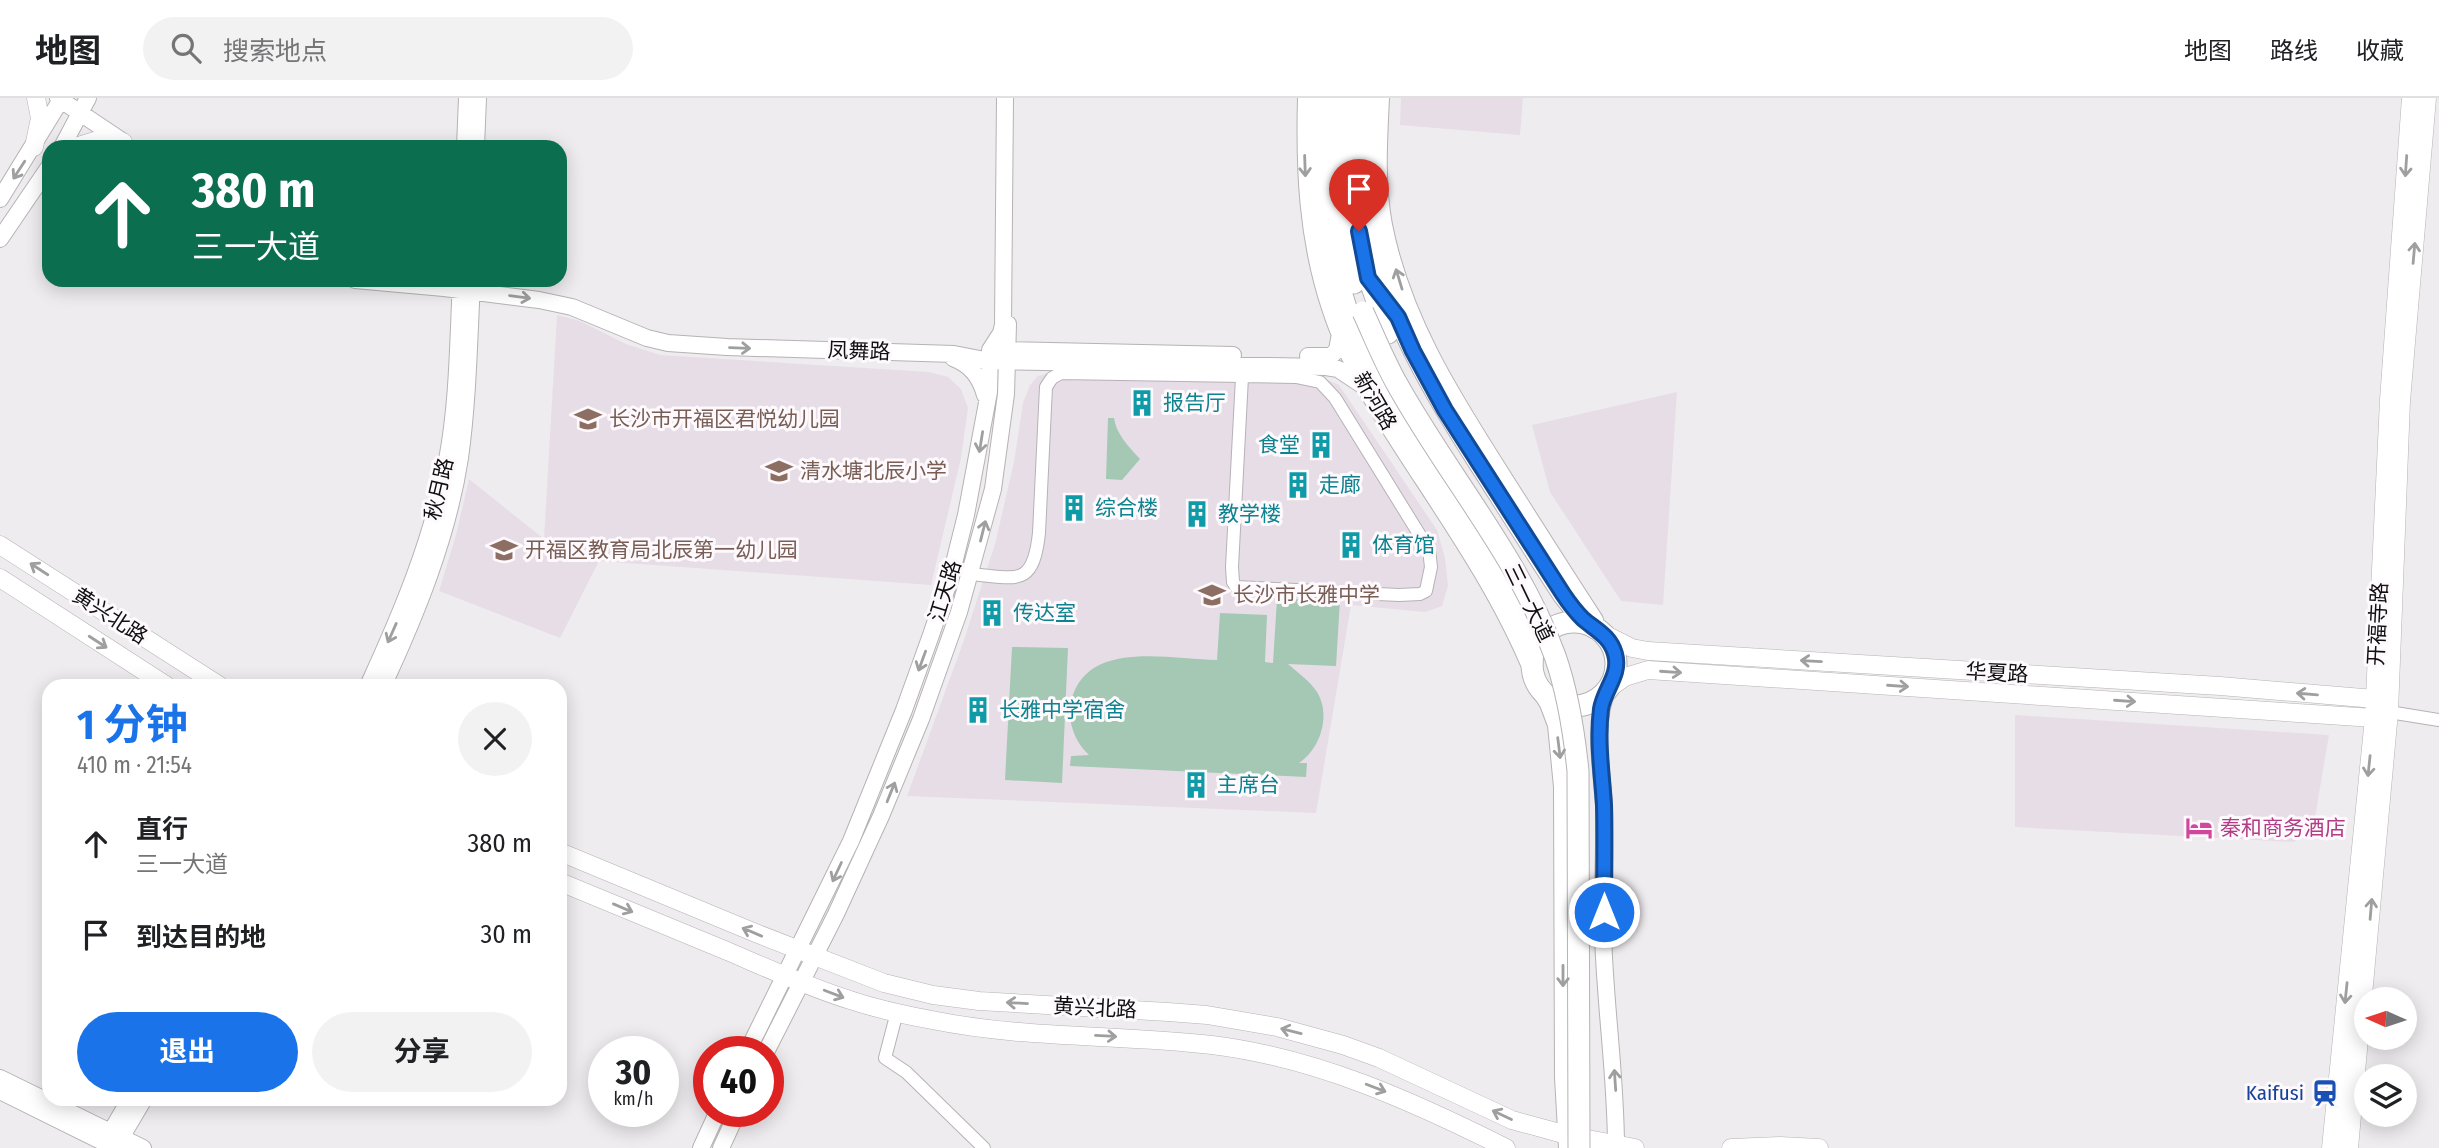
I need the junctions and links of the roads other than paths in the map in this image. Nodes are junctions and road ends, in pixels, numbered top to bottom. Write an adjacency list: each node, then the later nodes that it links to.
1 (36, 98): 20 (main road)
2 (467, 98): 18 (street)
3 (478, 98): 19 (street)
4 (1007, 98): 32 (street, 江天路); 36 (street, 江天路)
5 (1306, 98): 33 (street, 新河路, one-way to 33)
6 (1320, 98): 22 (main road)
7 (1335, 98): 25 (main road, 三一大道)
8 (1352, 98): 25 (main road, 三一大道)
9 (1368, 98): 21 (main road)
10 (1381, 98): 46 (street, one-way to 10)
11 (2411, 98): 53 (main road, 开福寺路, one-way to 53)
12 (2427, 98): 15 (main road, 开福寺路)
13 (60, 99): 14 (street); 20 (street)
14 (84, 102): 16 (street); 17 (street)
15 (2432, 122): 54 (main road, 开福寺路, one-way to 15)
16 (65, 140)
17 (122, 140)
18 (465, 140)
19 (476, 140)
20 (34, 147): 24 (street, one-way to 24)
21 (1365, 166): 25 (main road); 31 (main road)
22 (1320, 174): 25 (main road); 33 (main road)
23 (42, 177): 26 (street)
24 (0, 199)
25 (1348, 220): 27 (main road, 三一大道)
26 (0, 239)
27 (1361, 279): 31 (main road); 33 (main road); 72 (main road, 三一大道, bridge); 79 (main road, 三一大道)
28 (466, 287): 50 (street, 秋月路, one-way to 50)
29 (466, 287): 51 (street, 秋月路)
30 (476, 287): 35 (street, 凤舞路, one-way to 35)
31 (1398, 317): 46 (main road)
32 (1008, 325): 34 (street); 37 (street, 江天路)
33 (1348, 332): 34 (street, 凤舞路); 40 (street, 新河路); 47 (main road)
34 (1032, 351): 37 (street, 凤舞路)
35 (934, 354): 36 (street, 凤舞路); 42 (street)
36 (990, 355): 37 (street, 凤舞路); 42 (street, 江天路)
37 (1007, 356): 38 (street, 凤舞路); 41 (street, 江天路)
38 (1052, 363): 40 (street, 凤舞路); 41 (street)
39 (1242, 376): 39 (street); 44 (street)
40 (1365, 387): 47 (street, 新河路)
41 (1005, 410): 44 (street, 江天路, one-way to 41)
42 (985, 412): 58 (street, 江天路, one-way to 58)
43 (0, 545): 49 (main road, 黄兴北路, one-way to 43)
44 (971, 574): 58 (street, 江天路, one-way to 44)
45 (0, 578): 48 (main road, 黄兴北路, one-way to 48)
46 (1599, 631): 47 (main road); 52 (main road); 53 (main road, 华夏路, one-way to 46)
47 (1534, 674): 52 (main road); 72 (street, 新河路, one-way to 72)
48 (156, 679)
49 (209, 679)
50 (371, 679)
51 (386, 679)
52 (1608, 690): 54 (main road, 华夏路, one-way to 54); 73 (street, one-way to 52)
53 (2375, 699): 54 (main road)
54 (2381, 715): 55 (street, 华夏路); 83 (main road, 开福寺路, one-way to 83); 84 (main road, 开福寺路, one-way to 54)
55 (2439, 720)
56 (567, 855): 58 (main road, 黄兴北路, one-way to 56)
57 (567, 885): 59 (main road, 黄兴北路, one-way to 59)
58 (806, 954): 59 (street, 江天路); 72 (main road, 黄兴北路, one-way to 58)
59 (793, 979): 60 (main road, 黄兴北路, one-way to 60); 61 (street, 江天路); 62 (street, 江天路)
60 (897, 1012): 77 (street); 78 (main road, 黄兴北路, one-way to 78)
61 (757, 1036)
62 (772, 1036)
63 (0, 1078): 65 (street)
64 (0, 1091): 71 (street)
65 (42, 1102)
66 (48, 1106): 71 (street)
67 (127, 1106): 71 (street)
68 (138, 1106): 71 (street)
69 (711, 1127): 75 (street)
70 (730, 1127): 76 (street)
71 (110, 1142): 74 (street)
72 (1571, 1144): 73 (main road, 黄兴北路)
73 (1616, 1147): 80 (main road, 黄兴北路)
74 (143, 1148)
75 (701, 1148)
76 (720, 1148)
77 (984, 1148)
78 (1506, 1148)
79 (1593, 1148)
80 (1635, 1148)
81 (1731, 1148): 82 (main road)
82 (1819, 1148)
83 (2331, 1148)
84 (2349, 1148)

